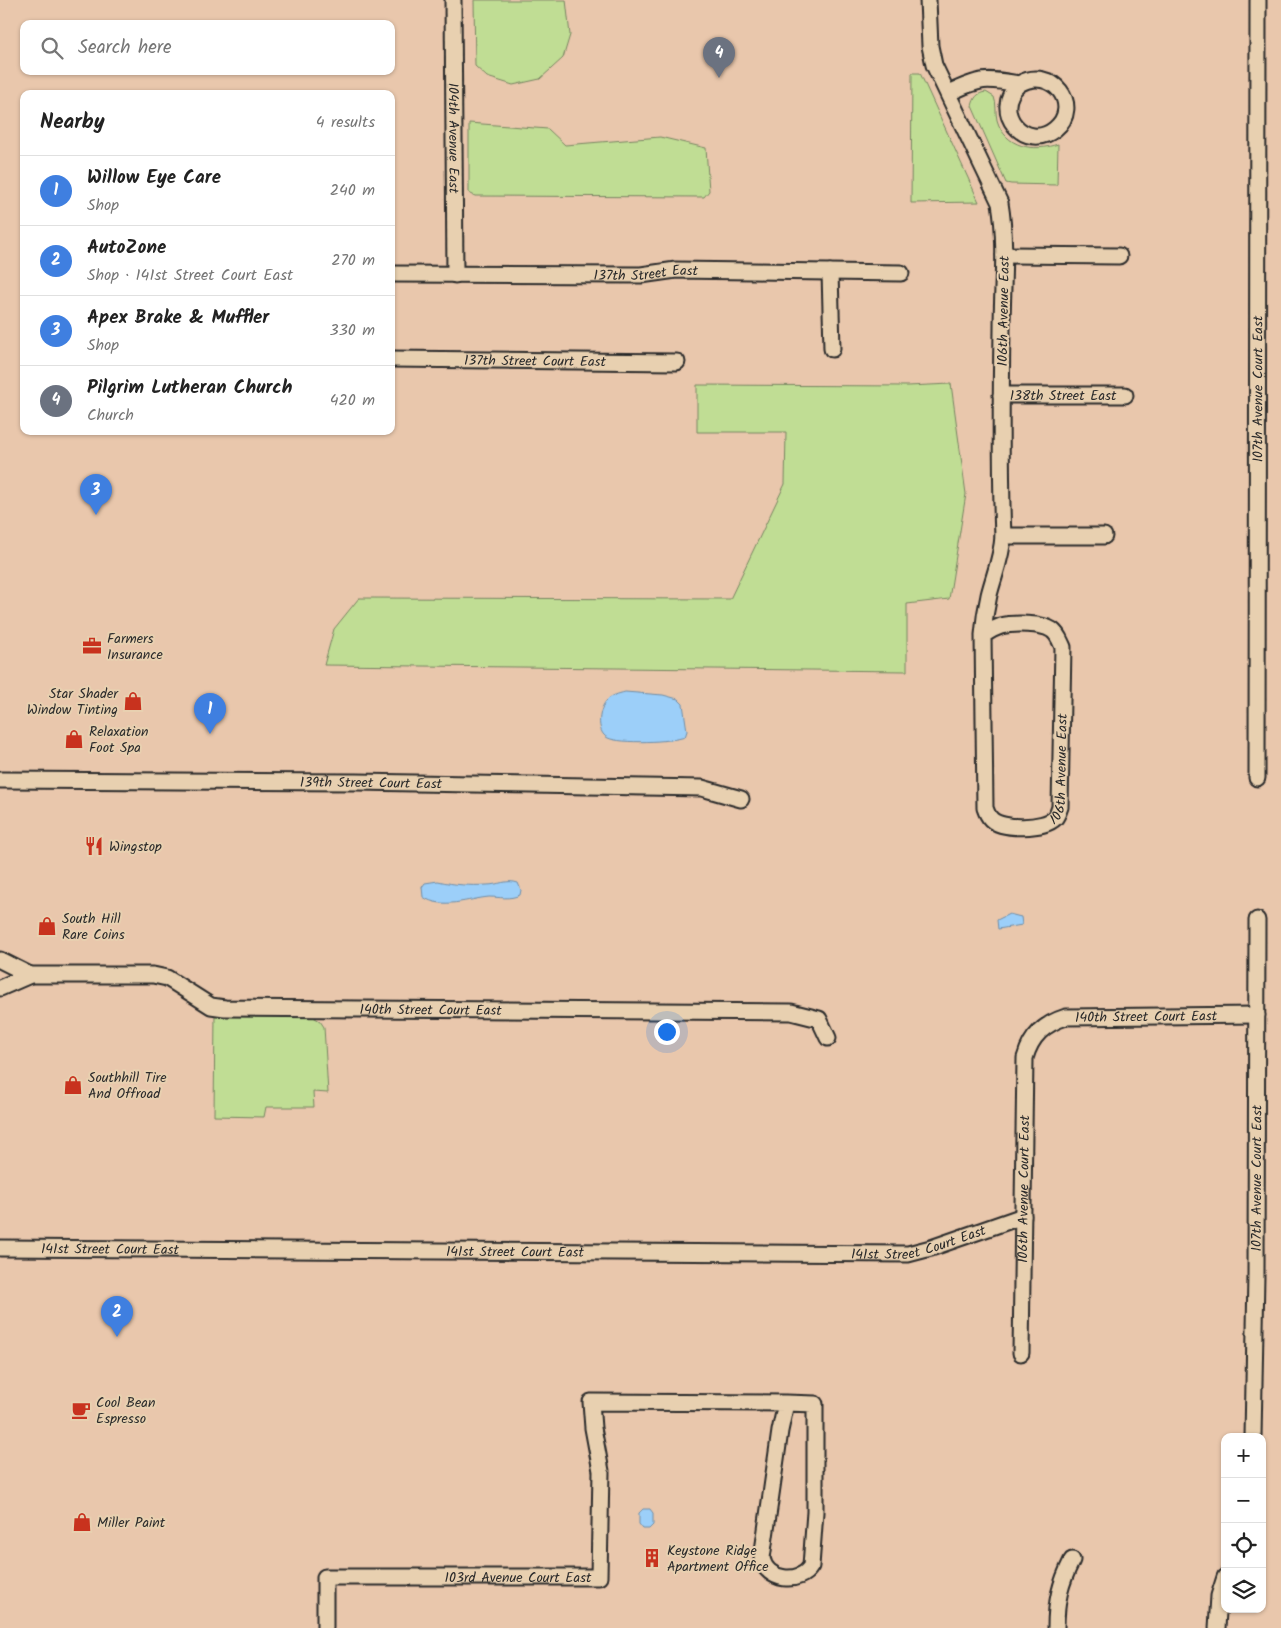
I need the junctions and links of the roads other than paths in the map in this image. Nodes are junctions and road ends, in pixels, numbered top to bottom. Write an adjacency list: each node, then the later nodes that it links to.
1 (453, 0): 11 (street, 104th Avenue East)
2 (928, 0): 5 (street, 106th Avenue East)
3 (1258, 0): 20 (street, 107th Avenue Court East)
4 (1019, 84): 5 (street)
5 (949, 93): 6 (street, 106th Avenue East)
6 (1004, 255): 7 (street); 15 (street, 106th Avenue East)
7 (1119, 256)
8 (830, 272): 9 (street, 137th Street East); 11 (street, 137th Street East); 12 (street)
9 (901, 273)
10 (395, 274): 11 (street, 137th Street East)
11 (455, 275)
12 (832, 349)
13 (395, 359): 14 (street, 137th Street Court East)
14 (678, 362)
15 (1002, 395): 16 (street, 138th Street East); 17 (street, 106th Avenue East)
16 (1125, 396)
17 (1003, 536): 18 (street); 19 (street, 106th Avenue East)
18 (1104, 536)
19 (984, 634): 19 (street, 106th Avenue East)
20 (1256, 778)
21 (0, 780): 22 (street, 139th Street Court East)
22 (741, 799)
23 (1256, 920): 27 (street, 107th Avenue Court East)
24 (0, 960): 25 (street, 140th Street Court East)
25 (30, 975): 26 (street, 140th Street Court East); 29 (street, 140th Street Court East)
26 (0, 988)
27 (1257, 1016): 28 (street, 140th Street Court East); 34 (street, 107th Avenue Court East)
28 (1040, 1030): 30 (street, 106th Avenue Court East)
29 (828, 1038)
30 (1023, 1216): 31 (street, 141st Street Court East); 32 (street, 106th Avenue Court East)
31 (0, 1248)
32 (1021, 1353)
33 (786, 1403): 33 (street, 103rd Avenue Court East); 37 (street, 103rd Avenue Court East)
34 (1253, 1433)
35 (1072, 1560): 38 (street)
36 (1221, 1588): 39 (street)
37 (325, 1628)
38 (1056, 1628)
39 (1218, 1628)

